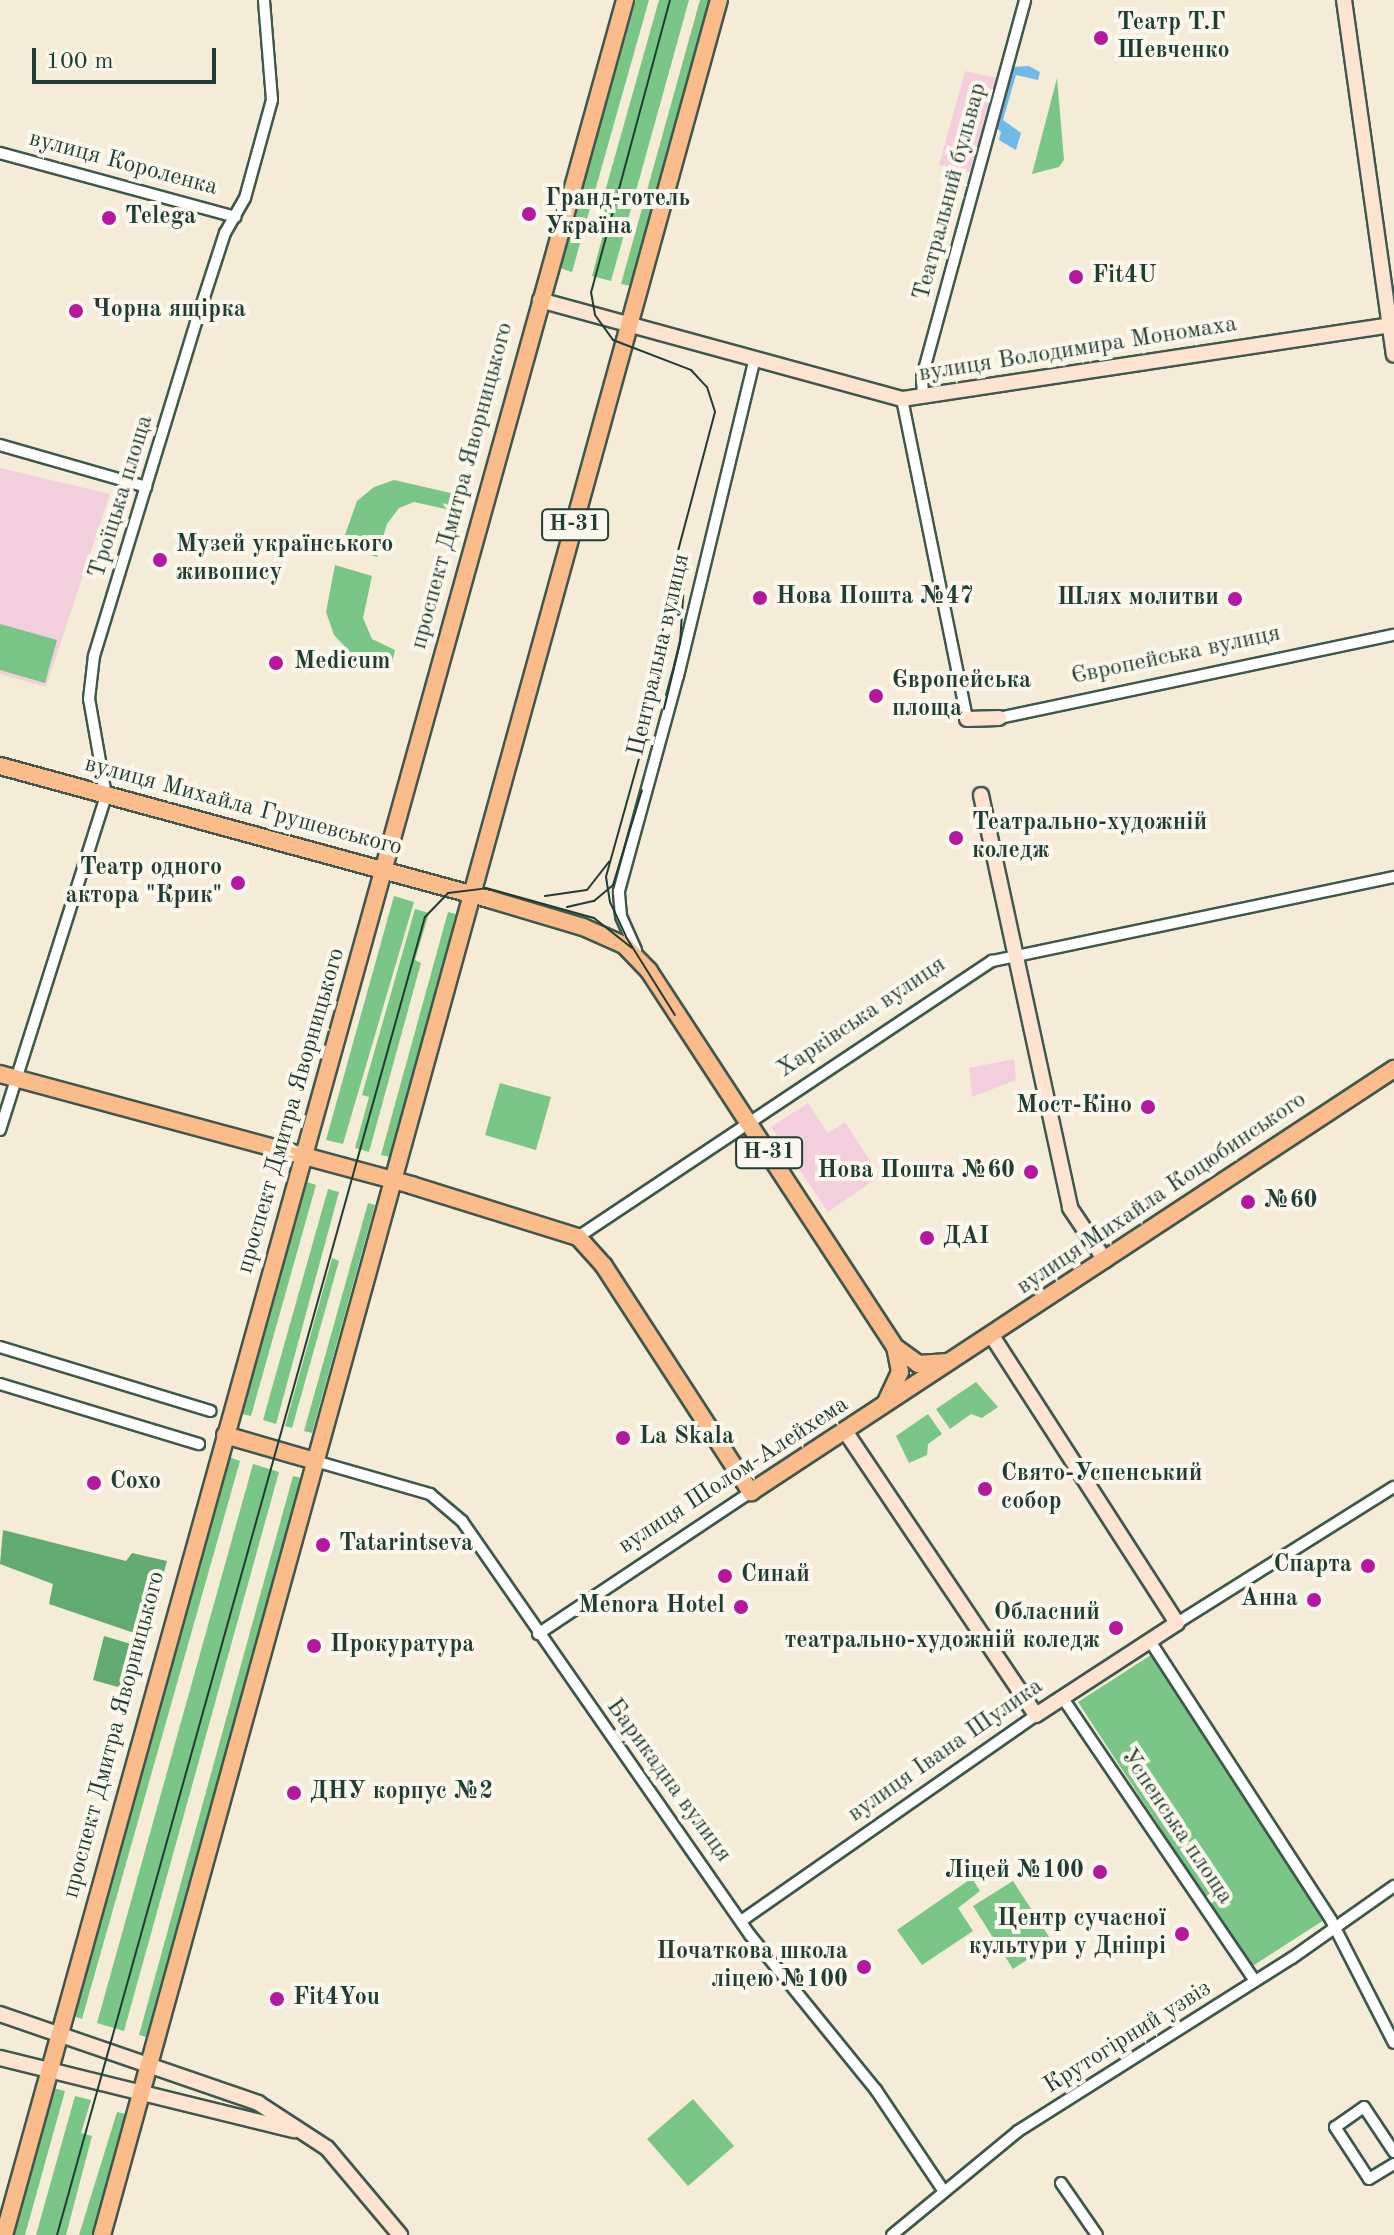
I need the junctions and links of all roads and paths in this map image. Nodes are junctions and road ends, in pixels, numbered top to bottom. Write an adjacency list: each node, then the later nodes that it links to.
1 (264, 0): 7 (street, Троїцька площа)
2 (625, 0): 8 (main road, проспект Дмитра Яворницького)
3 (719, 0): 9 (main road, Н-31)
4 (1025, 0): 13 (street, Театральний бульвар)
5 (1344, 0): 10 (street)
6 (0, 153): 7 (street, вулиця Короленка)
7 (235, 217): 16 (street, Троїцька площа)
8 (540, 300): 9 (street); 23 (main road, проспект Дмитра Яворницького)
9 (633, 325): 12 (street, вулиця Володимира Мономаха); 25 (main road, Н-31)
10 (1392, 326): 11 (street); 13 (street, вулиця Володимира Мономаха)
11 (1394, 354)
12 (755, 358): 14 (street, вулиця Володимира Мономаха); 27 (street, Центральна вулиця)
13 (923, 396): 14 (street, вулиця Володимира Мономаха)
14 (902, 399): 19 (street)
15 (0, 445): 16 (street)
16 (146, 487): 21 (street, Троїцька площа)
17 (1394, 635): 18 (street, Європейська вулиця)
18 (999, 718): 19 (street, Європейська вулиця)
19 (967, 719)
20 (0, 766): 21 (main road, вулиця Михайла Грушевського)
21 (106, 795): 23 (main road, вулиця Михайла Грушевського); 29 (street)
22 (981, 795): 26 (street)
23 (384, 871): 25 (main road, вулиця Михайла Грушевського); 32 (main road, проспект Дмитра Яворницького)
24 (1394, 877): 26 (street, Харківська вулиця)
25 (472, 895): 27 (main road, Н-31); 33 (main road)
26 (1016, 956): 30 (street, Харківська вулиця); 35 (street)
27 (641, 959): 30 (main road, Н-31)
28 (1394, 1069): 35 (main road, вулиця Михайла Коцюбинського)
29 (8, 1076): 31 (street); 32 (main road)
30 (749, 1123): 34 (street, Харківська вулиця); 38 (main road, Н-31)
31 (0, 1130)
32 (305, 1158): 33 (main road); 44 (main road, проспект Дмитра Яворницького)
33 (393, 1182): 34 (main road); 46 (main road)
34 (578, 1237): 48 (main road)
35 (1105, 1260): 36 (main road, вулиця Михайла Коцюбинського)
36 (992, 1336): 39 (main road, вулиця Михайла Коцюбинського); 49 (street)
37 (0, 1347): 42 (street)
38 (895, 1347): 39 (main road); 41 (main road)
39 (957, 1360): 41 (main road, вулиця Шолом-Алейхема)
40 (0, 1384): 45 (street)
41 (880, 1408): 43 (main road, вулиця Шолом-Алейхема)
42 (210, 1411)
43 (845, 1431): 48 (main road, вулиця Шолом-Алейхема); 53 (street)
44 (225, 1435): 46 (main road); 59 (main road, проспект Дмитра Яворницького)
45 (199, 1444)
46 (315, 1461): 50 (street, Барикадна вулиця); 62 (main road)
47 (1394, 1487): 49 (street)
48 (751, 1492): 50 (street, вулиця Шолом-Алейхема)
49 (1177, 1623): 51 (street, вулиця Івана Шулика)
50 (538, 1634): 55 (street, Барикадна вулиця)
51 (1150, 1641): 52 (street, вулиця Івана Шулика); 56 (street)
52 (1062, 1697): 53 (street, вулиця Івана Шулика); 57 (street, Успенська площа)
53 (1036, 1715): 55 (street, вулиця Івана Шулика)
54 (1394, 1886): 56 (street, Крутогірний узвіз)
55 (744, 1919): 69 (street, Барикадна вулиця)
56 (1335, 1927): 57 (street, Крутогірний узвіз); 60 (street)
57 (1255, 1981): 69 (street, Крутогірний узвіз)
58 (0, 2014): 59 (street)
59 (59, 2032): 62 (street); 63 (main road, проспект Дмитра Яворницького)
60 (1394, 2043)
61 (0, 2058): 63 (street)
62 (148, 2066): 64 (main road); 65 (street)
63 (48, 2070): 64 (street); 70 (main road, проспект Дмитра Яворницького)
64 (141, 2091): 65 (street); 71 (main road)
65 (306, 2133): 72 (street)
66 (1394, 2152): 67 (street)
67 (1394, 2164)
68 (1061, 2183): 74 (street)
69 (943, 2190): 73 (street, Крутогірний узвіз)
70 (4, 2235)
71 (102, 2235)
72 (400, 2235)
73 (892, 2235)
74 (1097, 2235)

